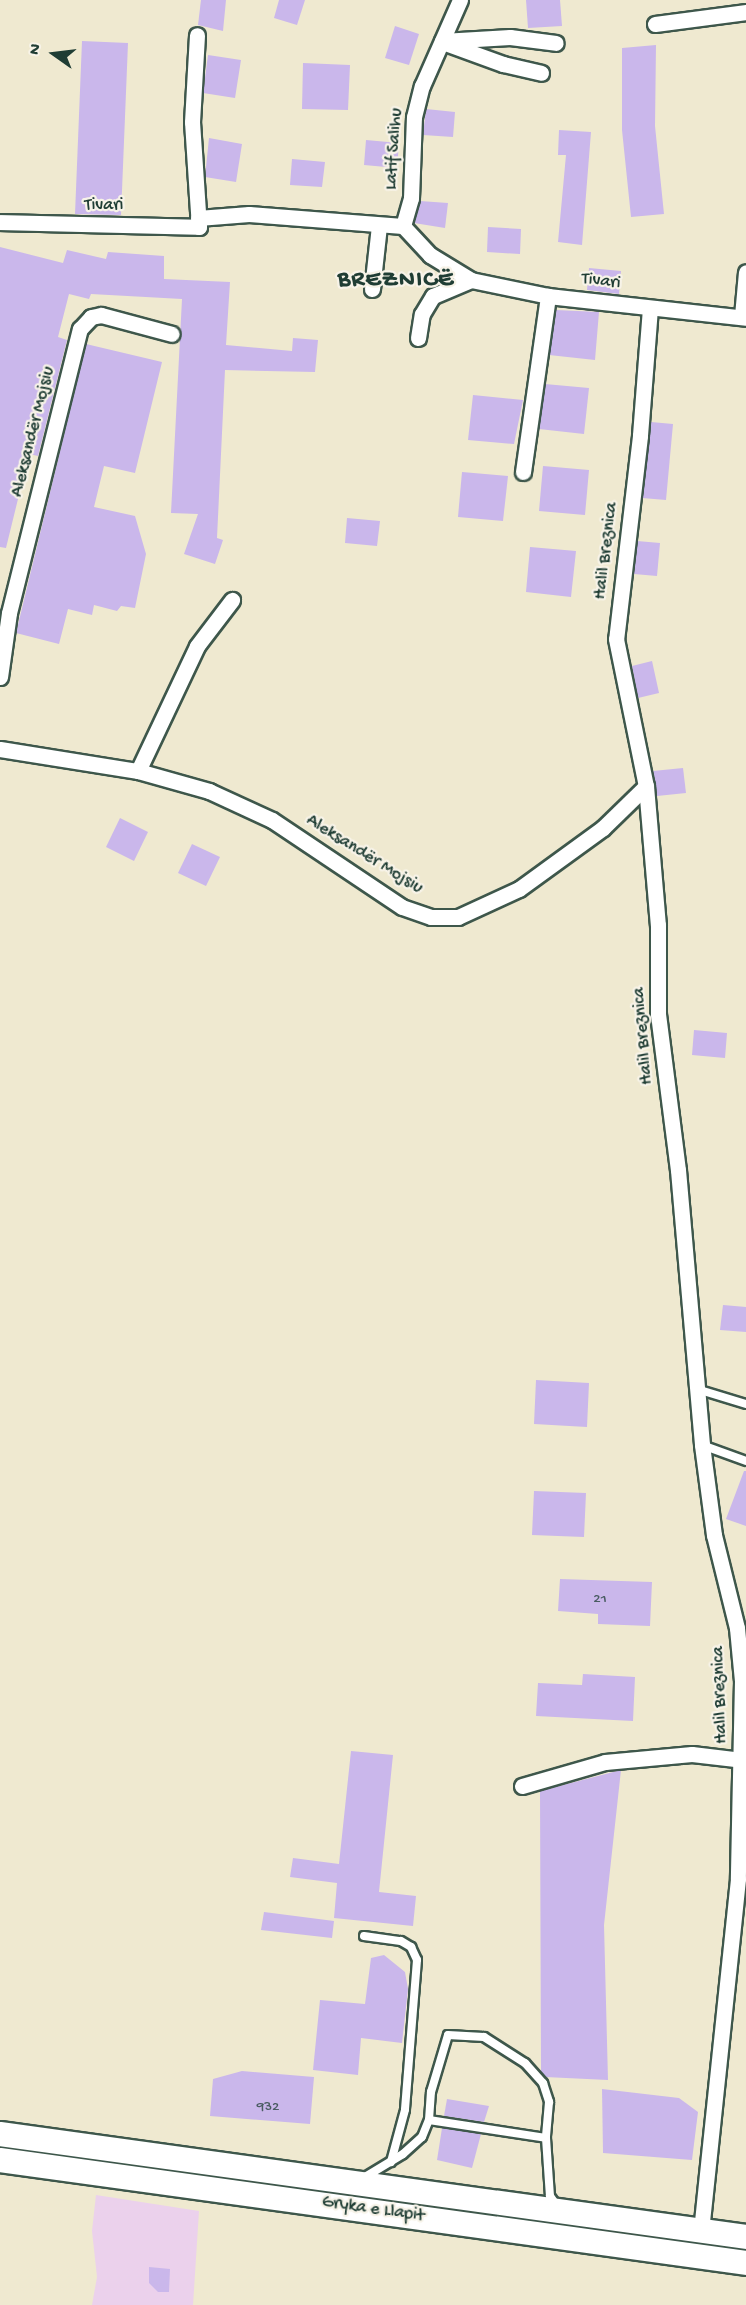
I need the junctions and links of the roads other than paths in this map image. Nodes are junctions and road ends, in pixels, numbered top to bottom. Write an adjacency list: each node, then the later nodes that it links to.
1 (460, 0): 5 (street, Latif Salihu)
2 (746, 12): 3 (street)
3 (655, 24)
4 (197, 35): 8 (street)
5 (442, 41): 6 (street); 7 (street); 11 (street, Latif Salihu)
6 (556, 43)
7 (541, 73)
8 (198, 218): 9 (street, Tivari); 10 (street, Tivari)
9 (0, 222)
10 (379, 226): 11 (street, Tivari); 14 (street)
11 (403, 226): 13 (street, Tivari)
12 (746, 272): 17 (street)
13 (471, 280): 15 (street, Tivari); 19 (street)
14 (372, 289)
15 (548, 296): 16 (street, Tivari); 20 (street)
16 (650, 308): 17 (street, Tivari); 25 (street, Halil Breznica)
17 (744, 317)
18 (172, 334): 22 (street, Aleksandër Mojsiu)
19 (418, 338)
20 (524, 472)
21 (232, 600): 24 (street)
22 (0, 677)
23 (0, 749): 24 (street, Aleksandër Mojsiu)
24 (138, 771): 25 (street, Aleksandër Mojsiu)
25 (646, 786): 26 (street, Halil Breznica)
26 (700, 1390): 27 (lane); 28 (street, Halil Breznica)
27 (746, 1404)
28 (702, 1445): 29 (lane); 30 (street, Halil Breznica)
29 (746, 1461)
30 (741, 1627): 31 (street, Halil Breznica)
31 (742, 1760): 32 (street, Halil Breznica); 41 (street, Halil Breznica)
32 (522, 1786)
33 (364, 1936): 38 (lane)
34 (429, 2120): 36 (lane); 36 (lane); 38 (lane)
35 (0, 2134): 39 (main road, Gryka e Llapit)
36 (546, 2138): 40 (lane)
37 (0, 2160): 43 (main road, Gryka e Llapit)
38 (391, 2162): 39 (lane)
39 (358, 2182): 40 (main road, Gryka e Llapit)
40 (559, 2210): 41 (main road, Gryka e Llapit)
41 (701, 2231): 42 (main road, Gryka e Llapit)
42 (746, 2237)
43 (746, 2263)

